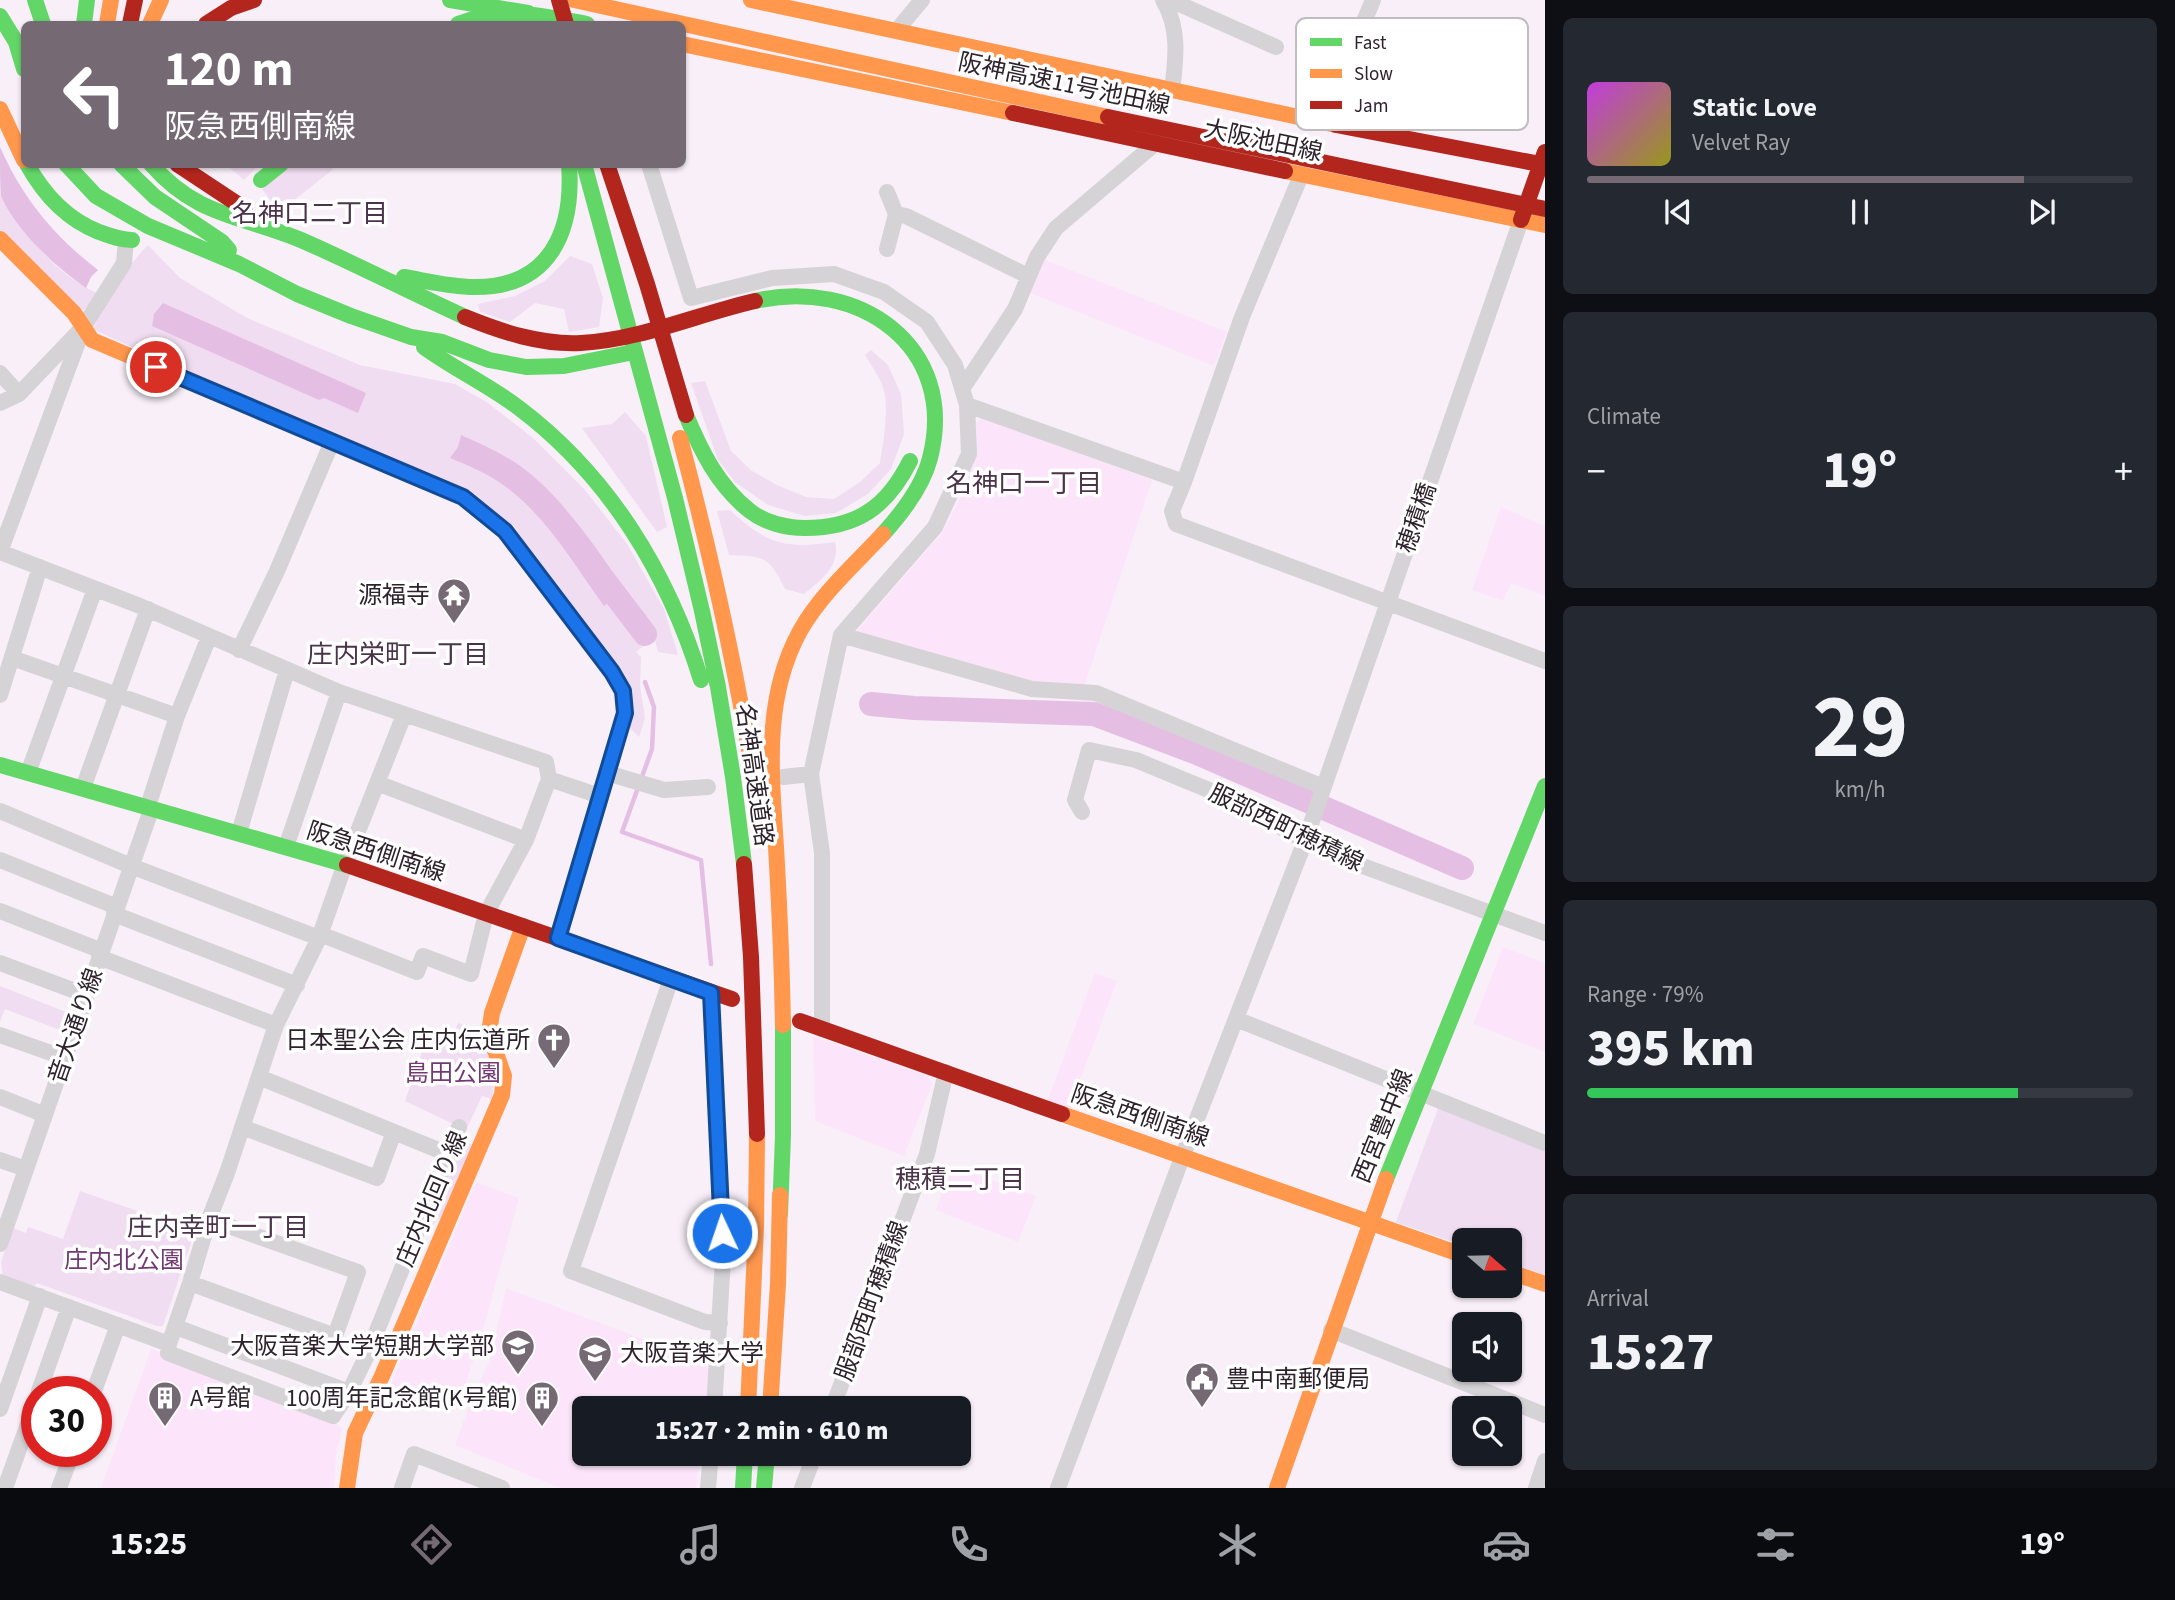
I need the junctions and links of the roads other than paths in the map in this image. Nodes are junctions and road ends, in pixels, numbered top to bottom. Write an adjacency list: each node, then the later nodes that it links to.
1 (35, 0): 18 (main road)
2 (87, 0): 19 (main road)
3 (111, 0): 20 (main road)
4 (135, 0): 21 (main road)
5 (162, 0): 22 (main road)
6 (254, 0): 23 (main road)
7 (450, 0): 15 (main road)
8 (539, 0): 25 (main road)
9 (559, 0): 26 (main road)
10 (574, 0): 28 (main road, 阪神高速11号池田線)
11 (751, 0): 30 (main road, 大阪池田線)
12 (922, 0): 30 (street)
13 (1373, 0): 17 (street)
14 (1166, 2): 32 (street); 34 (street)
15 (532, 13): 24 (main road); 27 (main road)
16 (0, 16): 33 (main road)
17 (1365, 18)
18 (42, 21)
19 (84, 21)
20 (108, 21)
21 (131, 21)
22 (152, 21)
23 (211, 21)
24 (467, 21)
25 (544, 21)
26 (565, 21)
27 (572, 21)
28 (670, 21)
29 (686, 25): 58 (main road, 阪神高速11号池田線)
30 (897, 30): 34 (main road, 大阪池田線)
31 (686, 45): 38 (main road, 大阪池田線)
32 (1276, 47)
33 (21, 59)
34 (1172, 90): 36 (main road, 大阪池田線)
35 (0, 109): 39 (main road)
36 (1296, 117)
37 (1368, 130): 40 (main road, 大阪池田線)
38 (1157, 142): 52 (main road, 大阪池田線); 68 (street)
39 (21, 152)
40 (1544, 160): 60 (main road)
41 (29, 168): 64 (main road)
42 (70, 168): 66 (main road)
43 (125, 168): 66 (main road)
44 (154, 168): 62 (main road)
45 (181, 168): 57 (main road)
46 (208, 168): 57 (main road)
47 (276, 168): 53 (main road)
48 (569, 168): 67 (main road)
49 (585, 168): 144 (main road, 名神高速道路)
50 (607, 168): 75 (main road)
51 (650, 168): 77 (street)
52 (1302, 173): 60 (main road, 大阪池田線); 81 (street)
53 (261, 180)
54 (1518, 186): 55 (main road)
55 (1545, 191)
56 (887, 192): 59 (street)
57 (245, 209): 62 (main road)
58 (1545, 209)
59 (896, 214): 65 (street); 68 (street)
60 (1521, 220): 61 (main road, 大阪池田線); 85 (street, 穂積橋)
61 (1545, 225)
62 (278, 231): 67 (main road)
63 (0, 239): 71 (main road)
64 (129, 240): 71 (street)
65 (887, 249)
66 (239, 264): 72 (main road)
67 (367, 270): 156 (main road)
68 (1028, 276): 77 (street)
69 (831, 317): 70 (main road)
70 (848, 322)
71 (84, 326): 76 (street); 79 (main road); 82 (street)
72 (411, 337): 73 (main road); 144 (main road)
73 (683, 338)
74 (0, 373): 76 (street)
75 (669, 377): 80 (main road); 156 (main road, 名神高速道路)
76 (19, 394): 78 (street)
77 (965, 397): 81 (street); 87 (street)
78 (0, 403)
79 (332, 442): 89 (street); 101 (main road)
80 (915, 447)
81 (1184, 482): 85 (street)
82 (0, 551): 83 (street)
83 (40, 567): 84 (street); 90 (street)
84 (95, 589): 86 (street); 93 (street)
85 (1387, 603): 91 (street); 109 (street, 穂積橋)
86 (148, 609): 88 (street); 96 (street)
87 (841, 635): 102 (street); 109 (street)
88 (209, 637): 89 (street); 98 (street, 音大通り線)
89 (239, 650): 92 (street)
90 (12, 658): 93 (street); 95 (street)
91 (1545, 661)
92 (287, 670): 94 (street); 114 (street)
93 (64, 677): 96 (street); 100 (street)
94 (339, 692): 97 (street); 117 (street)
95 (0, 695)
96 (116, 695): 98 (street); 107 (street)
97 (404, 715): 104 (street); 105 (street)
98 (177, 716): 111 (street, 音大通り線)
99 (0, 765): 100 (main road, 阪急西側南線)
100 (28, 773): 107 (main road, 阪急西側南線)
101 (607, 773): 108 (street); 110 (main road)
102 (811, 774): 103 (street); 139 (street)
103 (783, 778)
104 (549, 779): 110 (street); 115 (street)
105 (377, 783): 115 (street); 119 (street)
106 (1545, 786): 123 (main road, 西宮豊中線)
107 (83, 788): 111 (main road, 阪急西側南線)
108 (708, 788)
109 (1322, 790): 116 (street, 穂積橋)
110 (600, 796): 128 (main road)
111 (150, 807): 114 (main road, 阪急西側南線); 120 (street, 音大通り線)
112 (0, 811): 120 (street)
113 (1082, 812): 116 (street, 服部西町穂積線)
114 (239, 833): 117 (main road, 阪急西側南線)
115 (526, 840): 124 (street)
116 (1305, 841): 123 (street, 服部西町穂積線); 136 (street, 穂積橋)
117 (286, 847): 119 (main road, 阪急西側南線)
118 (0, 860): 121 (street)
119 (345, 864): 124 (main road, 阪急西側南線); 127 (street)
120 (131, 866): 121 (street, 音大通り線); 127 (street)
121 (116, 910): 129 (street, 音大通り線); 132 (street)
122 (0, 911): 129 (street)
123 (1493, 913): 126 (street, 服部西町穂積線); 145 (main road, 西宮豊中線)
124 (486, 914): 125 (main road, 阪急西側南線); 127 (street)
125 (523, 926): 128 (main road, 阪急西側南線); 160 (main road, 庄内北回り線)
126 (1545, 933)
127 (319, 936): 132 (street)
128 (558, 938): 131 (main road, 阪急西側南線)
129 (100, 954): 134 (street, 音大通り線); 138 (street)
130 (0, 963): 134 (street)
131 (671, 979): 133 (main road, 阪急西側南線); 170 (street)
132 (297, 985): 138 (street)
133 (711, 993): 135 (main road, 阪急西側南線); 170 (street)
134 (86, 995): 141 (street, 音大通り線)
135 (732, 999)
136 (1236, 1019): 145 (street); 153 (street, 穂積橋)
137 (800, 1021): 139 (main road, 阪急西側南線)
138 (275, 1025): 143 (street)
139 (822, 1029): 142 (main road, 阪急西側南線)
140 (0, 1035): 141 (street)
141 (65, 1058): 147 (street, 音大通り線)
142 (946, 1072): 153 (main road, 阪急西側南線); 181 (street, 服部西町穂積線)
143 (258, 1077): 148 (street); 150 (street)
144 (757, 1078): 179 (main road, 名神高速道路)
145 (1420, 1092): 151 (street); 159 (main road, 西宮豊中線)
146 (0, 1097): 147 (street)
147 (45, 1115): 155 (street, 音大通り線)
148 (242, 1127): 150 (street); 158 (street)
149 (459, 1127): 152 (street)
150 (394, 1132): 152 (street)
151 (1545, 1143)
152 (448, 1154): 161 (street)
153 (1183, 1156): 159 (main road, 阪急西側南線); 200 (street, 穂積橋)
154 (0, 1160): 155 (street)
155 (26, 1170): 157 (street, 音大通り線)
156 (780, 1214): 180 (main road, 名神高速道路)
157 (5, 1215): 162 (street, 音大通り線)
158 (209, 1219): 166 (street); 166 (street)
159 (1370, 1222): 163 (main road, 阪急西側南線); 173 (main road, 西宮豊中線)
160 (445, 1226): 161 (street); 193 (main road, 庄内北回り線)
161 (416, 1235): 177 (street)
162 (0, 1244)
163 (1452, 1251)
164 (1522, 1276): 167 (main road)
165 (0, 1282): 168 (street)
166 (190, 1283): 172 (street)
167 (1545, 1284)
168 (40, 1296): 169 (street); 182 (street)
169 (69, 1307): 171 (street); 175 (street)
170 (720, 1323): 178 (street)
171 (118, 1325): 174 (street); 176 (street)
172 (176, 1327): 174 (street); 177 (street)
173 (1331, 1330): 183 (street); 201 (main road, 西宮豊中線)
174 (169, 1344): 177 (street)
175 (44, 1376)
176 (99, 1376)
177 (349, 1392)
178 (716, 1396)
179 (749, 1396)
180 (771, 1396)
181 (837, 1396)
182 (0, 1409)
183 (1545, 1415)
184 (21, 1444): 191 (street)
185 (1545, 1461): 202 (street)
186 (710, 1466): 196 (street)
187 (744, 1466): 197 (main road)
188 (766, 1466): 198 (main road)
189 (810, 1466): 199 (street)
190 (67, 1467): 192 (street)
191 (5, 1488)
192 (60, 1488)
193 (347, 1488)
194 (402, 1488): 195 (street)
195 (502, 1488)
196 (708, 1488)
197 (743, 1488)
198 (764, 1488)
199 (802, 1488)
200 (1058, 1488)
201 (1277, 1488)
202 (1536, 1488)

